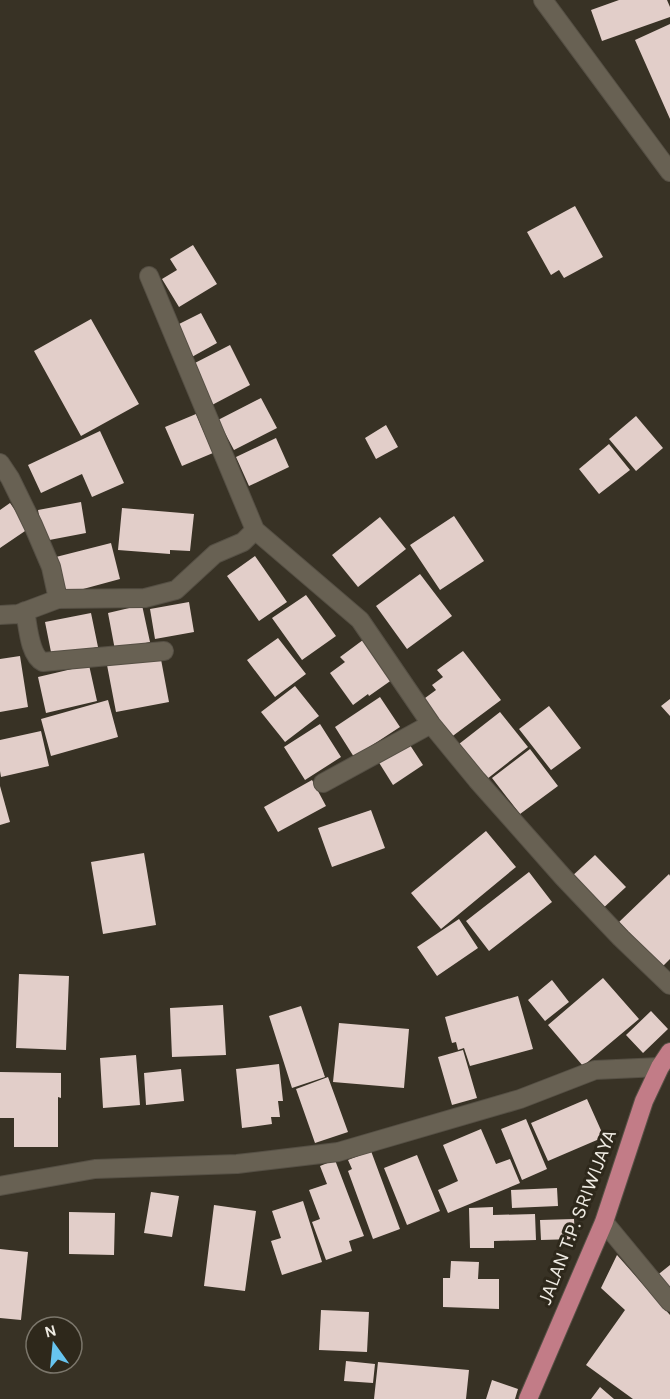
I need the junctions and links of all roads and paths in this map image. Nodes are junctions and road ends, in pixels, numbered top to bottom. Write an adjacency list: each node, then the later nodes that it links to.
1 (543, 0): 2 (street)
2 (670, 172)
3 (148, 276): 5 (street)
4 (0, 462): 6 (street)
5 (255, 530): 6 (street); 10 (street)
6 (58, 599): 7 (street)
7 (25, 611): 8 (street); 9 (street)
8 (0, 615)
9 (164, 651)
10 (431, 724): 11 (street); 12 (street)
11 (323, 783)
12 (670, 985)
13 (670, 1052): 14 (main road, JALAN T.P. SRIWIJAYA)
14 (660, 1067): 15 (street); 16 (main road, JALAN T.P. SRIWIJAYA)
15 (0, 1186)
16 (604, 1222): 17 (street); 18 (main road, JALAN T.P. SRIWIJAYA)
17 (670, 1302)
18 (528, 1399)

